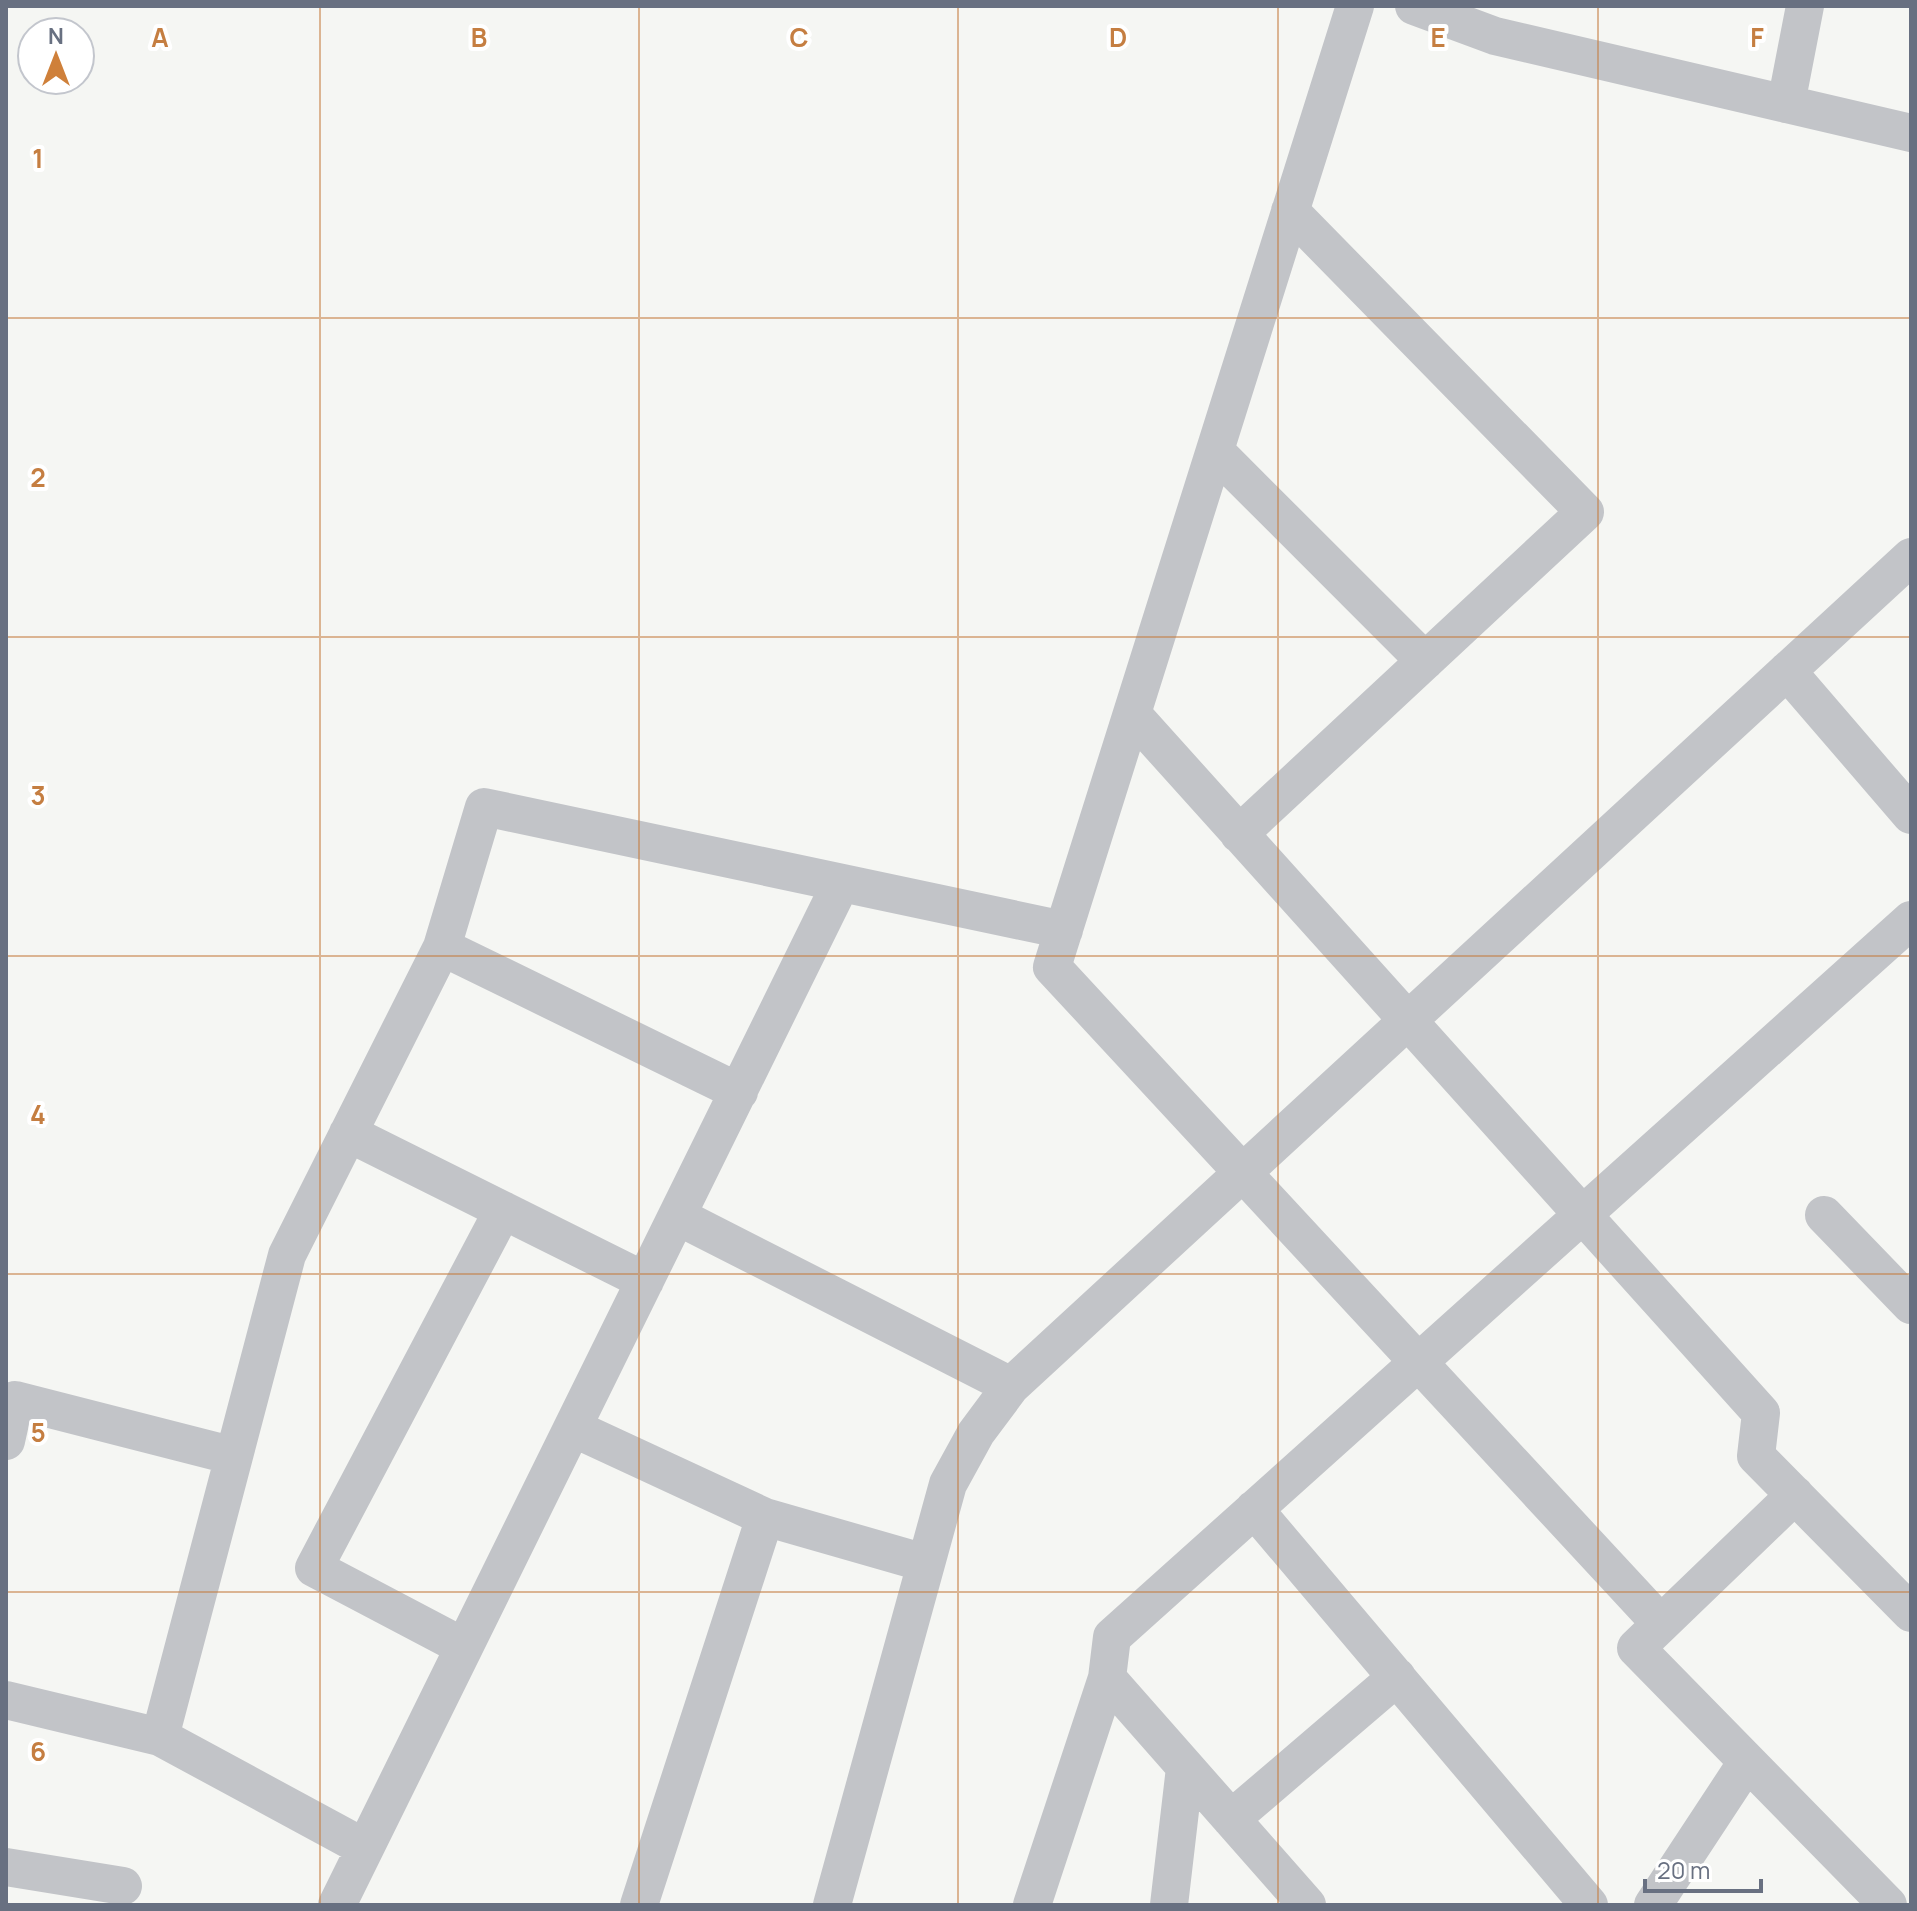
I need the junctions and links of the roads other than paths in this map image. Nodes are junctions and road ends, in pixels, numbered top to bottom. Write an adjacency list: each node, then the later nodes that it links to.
1 (1355, 6): 6 (street)
2 (1414, 6): 4 (street)
3 (1805, 6): 4 (street)
4 (1786, 104): 5 (street)
5 (1911, 133)
6 (1290, 211): 7 (street); 9 (street)
7 (1215, 451): 9 (street); 11 (street)
8 (1911, 557): 10 (street)
9 (1425, 661): 13 (street)
10 (1787, 671): 12 (street); 18 (street)
11 (1132, 714): 13 (street); 16 (street)
12 (1911, 815)
13 (1239, 834): 18 (street)
14 (841, 883): 16 (street); 17 (street); 19 (street)
15 (1911, 920): 23 (street)
16 (1064, 930): 21 (street)
17 (442, 947): 19 (street); 20 (street)
18 (1407, 1021): 21 (street); 23 (street)
19 (739, 1092): 25 (street)
20 (348, 1133): 22 (street); 32 (street)
21 (1243, 1173): 28 (street); 29 (street)
22 (503, 1210): 26 (street); 39 (street)
23 (1583, 1215): 28 (street); 33 (street)
24 (1824, 1215): 27 (street)
25 (677, 1216): 26 (street); 29 (street)
26 (645, 1281): 30 (street)
27 (1906, 1289)
28 (1419, 1362): 34 (street); 38 (street)
29 (1011, 1386): 36 (street)
30 (573, 1428): 35 (street); 39 (street)
31 (6, 1441): 32 (street)
32 (234, 1456): 43 (street)
33 (1795, 1495): 37 (street); 38 (street)
34 (1254, 1509): 40 (street); 41 (street)
35 (765, 1517): 36 (street); 51 (street)
36 (925, 1563): 52 (street)
37 (1911, 1613)
38 (1661, 1624): 44 (street)
39 (464, 1647): 47 (street)
40 (1397, 1677): 46 (street); 56 (street)
41 (1107, 1678): 45 (street); 53 (street)
42 (6, 1700): 43 (street)
43 (160, 1737): 47 (street)
44 (1747, 1762): 57 (street); 58 (street)
45 (1185, 1768): 46 (street); 54 (street)
46 (1231, 1819): 55 (street)
47 (365, 1848): 50 (street)
48 (6, 1867): 49 (street)
49 (123, 1886)
50 (337, 1905)
51 (639, 1905)
52 (832, 1905)
53 (1032, 1905)
54 (1169, 1905)
55 (1307, 1905)
56 (1589, 1905)
57 (1653, 1905)
58 (1888, 1905)

